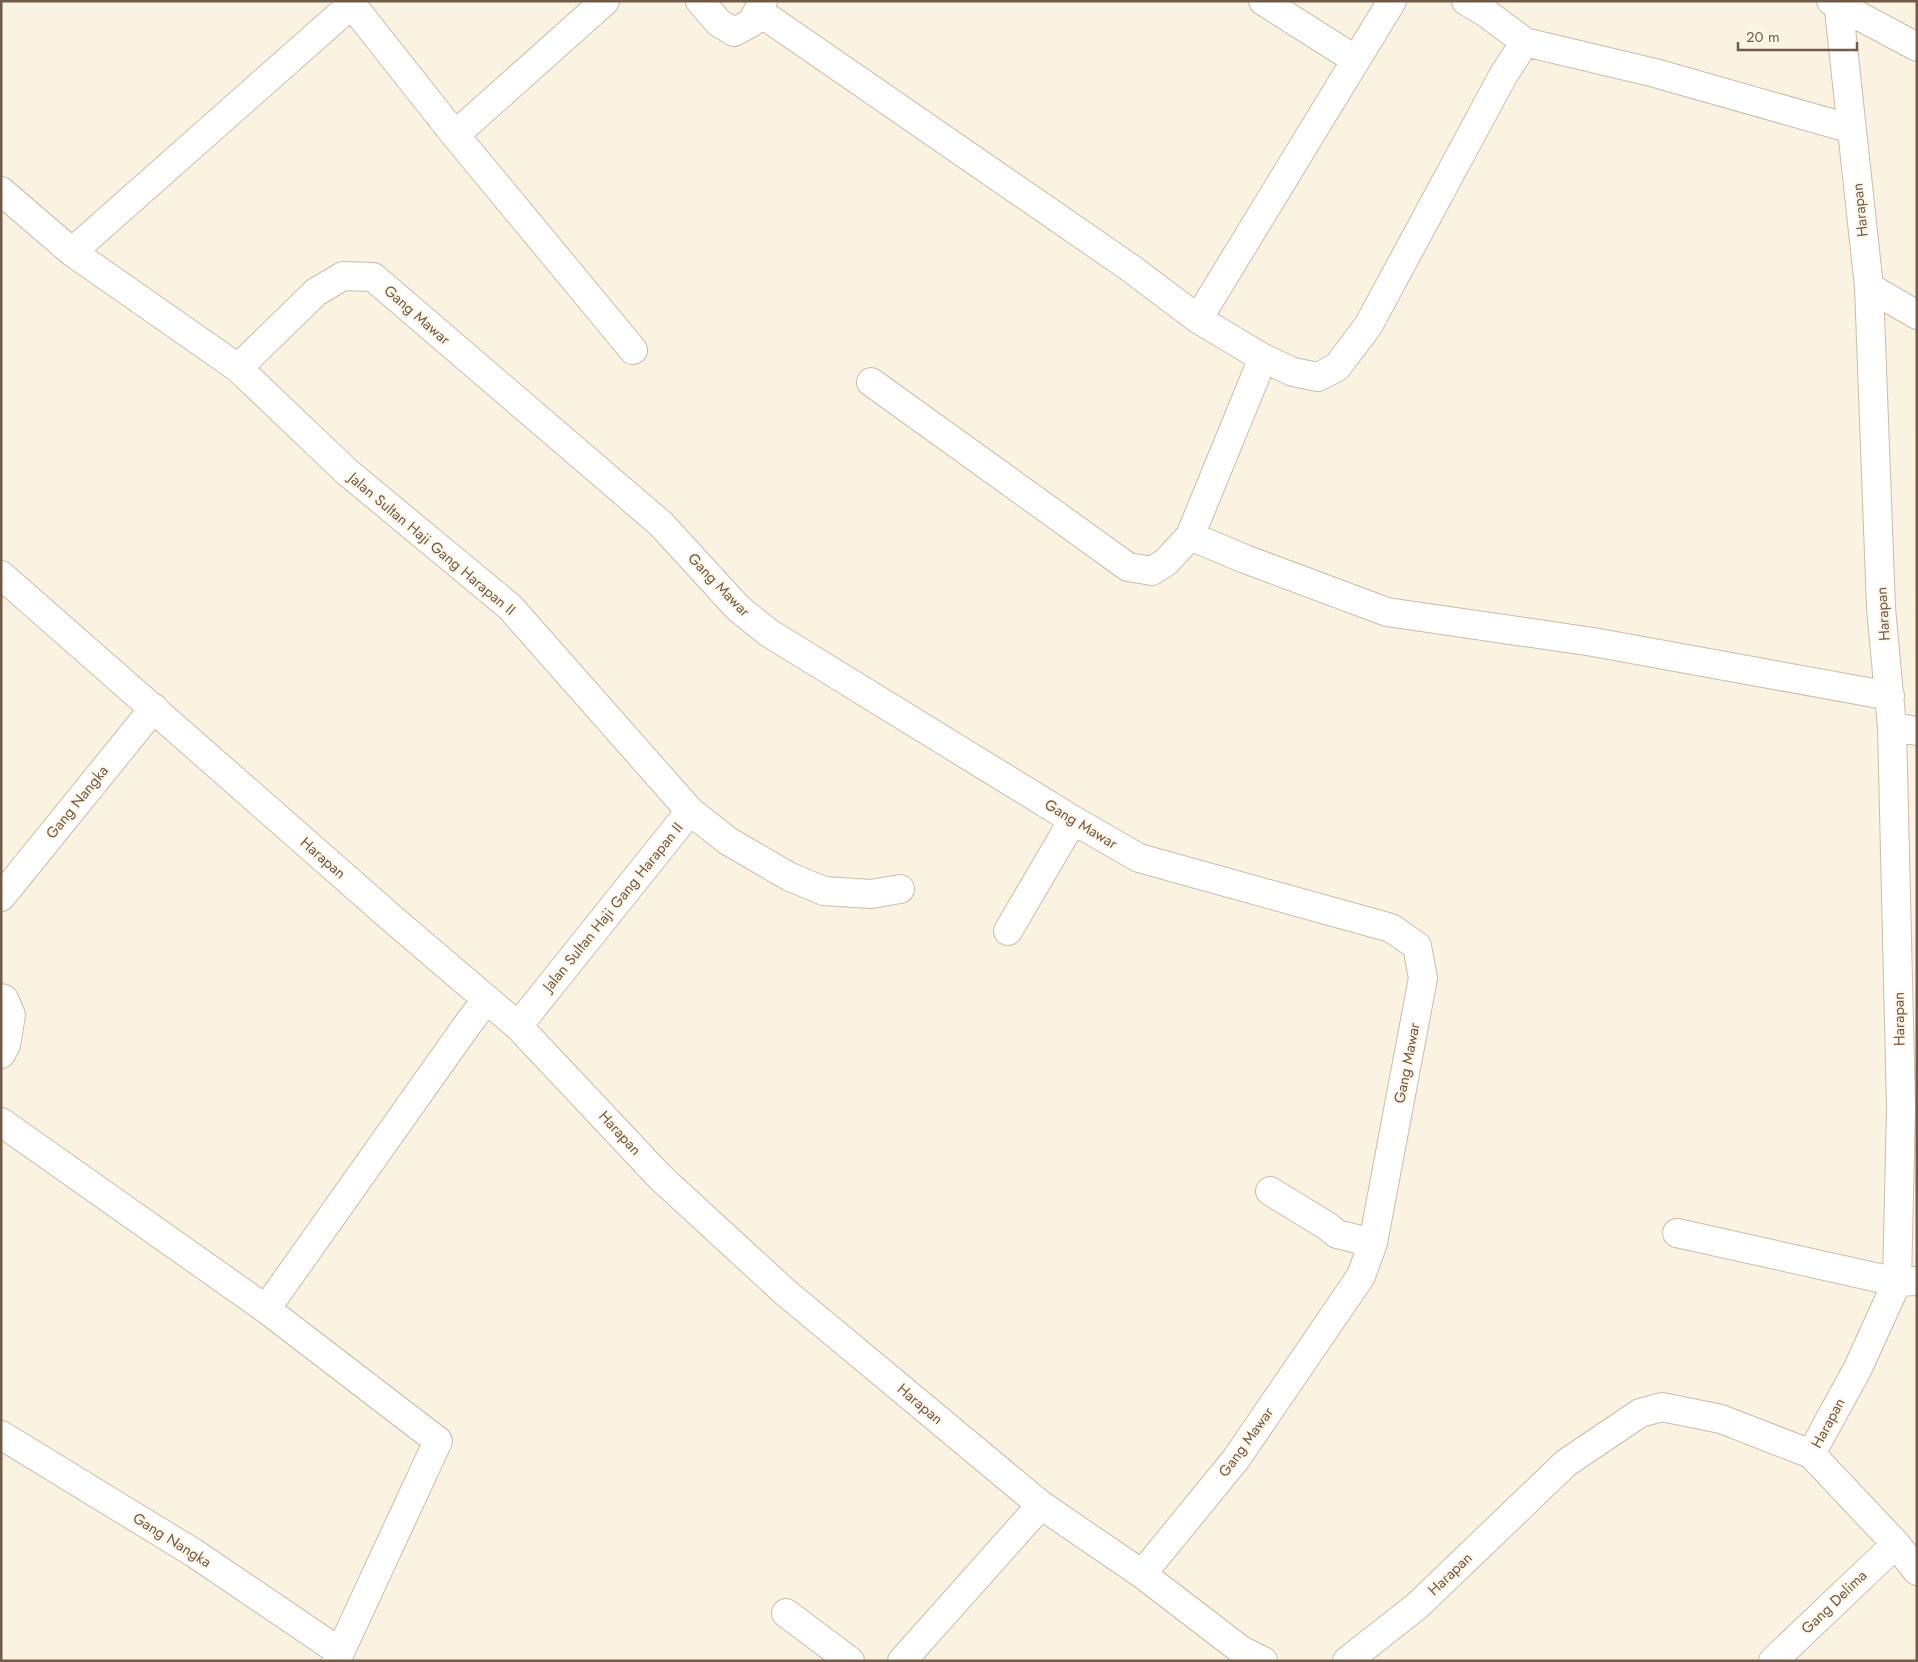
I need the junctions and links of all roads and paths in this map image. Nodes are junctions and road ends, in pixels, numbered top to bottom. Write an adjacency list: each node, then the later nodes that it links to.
1 (605, 1): 13 (street)
2 (700, 1): 8 (street)
3 (1263, 1): 11 (street)
4 (1392, 1): 11 (street)
5 (1466, 1): 9 (street)
6 (1835, 2): 10 (street); 12 (street, Harapan)
7 (351, 3): 13 (street); 15 (street)
8 (761, 6): 18 (street)
9 (1524, 42): 12 (street); 20 (street)
10 (1917, 47)
11 (1356, 60): 18 (street)
12 (1852, 129): 16 (street, Harapan)
13 (455, 135): 19 (street)
14 (1, 191): 15 (street, Jalan Sultan Haji Gang Harapan II)
15 (72, 252): 21 (street, Jalan Sultan Haji Gang Harapan II)
16 (1869, 287): 17 (street); 25 (street, Harapan)
17 (1917, 315)
18 (1198, 319): 20 (street)
19 (633, 350)
20 (1263, 358): 23 (street)
21 (238, 368): 28 (street, Jalan Sultan Haji Gang Harapan II); 29 (street, Gang Mawar)
22 (872, 382): 23 (street)
23 (1190, 536): 25 (street)
24 (1, 575): 26 (street, Harapan)
25 (1890, 696): 27 (street, Harapan)
26 (154, 708): 31 (street, Gang Nangka); 34 (street, Harapan)
27 (1904, 729): 41 (street, Harapan)
28 (690, 811): 30 (street); 35 (street, Jalan Sultan Haji Gang Harapan II)
29 (1073, 820): 32 (street); 40 (street, Gang Mawar)
30 (900, 889)
31 (1, 896)
32 (1008, 931)
33 (1, 998): 36 (street)
34 (487, 999): 35 (street, Harapan); 42 (street)
35 (518, 1026): 45 (street, Harapan)
36 (1, 1054)
37 (1, 1122): 42 (street)
38 (1270, 1191): 40 (street)
39 (1677, 1233): 41 (street)
40 (1373, 1244): 48 (street, Gang Mawar)
41 (1907, 1282): 44 (street, Harapan)
42 (266, 1309): 50 (street)
43 (1, 1434): 50 (street, Gang Nangka)
44 (1811, 1454): 46 (street); 54 (street, Harapan)
45 (1041, 1505): 48 (street, Harapan); 52 (street)
46 (1896, 1544): 47 (street); 55 (street, Gang Delima)
47 (1917, 1571)
48 (1142, 1574): 53 (street, Harapan)
49 (786, 1613): 51 (street)
50 (338, 1657)
51 (850, 1661)
52 (902, 1661)
53 (1262, 1661)
54 (1346, 1661)
55 (1773, 1661)

